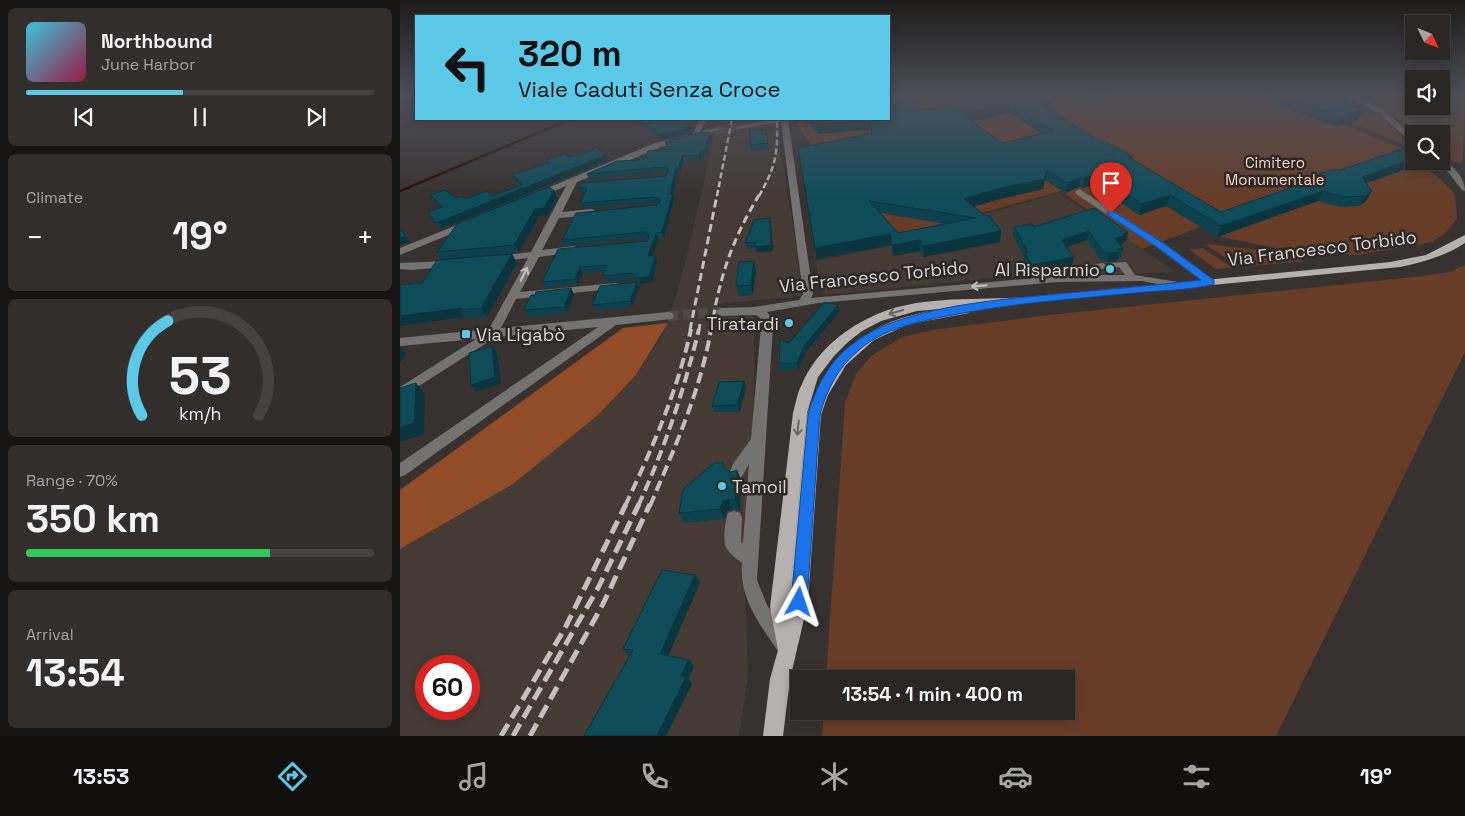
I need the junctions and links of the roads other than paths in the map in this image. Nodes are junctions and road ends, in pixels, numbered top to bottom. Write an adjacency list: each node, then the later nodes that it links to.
1 (699, 128): 4 (street)
2 (785, 128): 27 (street)
3 (716, 130): 4 (street)
4 (696, 134): 6 (street)
5 (1450, 168): 8 (street)
6 (573, 182): 7 (street); 10 (street); 12 (street)
7 (590, 183)
8 (1465, 188)
9 (1079, 192): 23 (street)
10 (528, 199)
11 (606, 211): 12 (street)
12 (557, 215): 17 (street)
13 (473, 222): 16 (street)
14 (1465, 238): 23 (main road, Via Francesco Torbido)
15 (588, 248): 17 (street)
16 (400, 252)
17 (533, 256): 18 (street); 26 (street, one-way to 17)
18 (487, 260)
19 (459, 263): 20 (street)
20 (400, 266)
21 (1087, 278): 22 (street, Via Francesco Torbido); 22 (street); 27 (street, Via Francesco Torbido, one-way to 27)
22 (1132, 278): 25 (street, Via Francesco Torbido)
23 (1210, 282): 25 (main road, Via Francesco Torbido)
24 (624, 285): 26 (street)
25 (1178, 285): 40 (main road, Via Francesco Torbido)
26 (514, 296): 32 (street)
27 (802, 303): 28 (street, Via Francesco Torbido)
28 (754, 311): 29 (street, Via Francesco Torbido); 35 (street)
29 (721, 312)
30 (668, 316): 31 (street)
31 (612, 323): 32 (street); 36 (street)
32 (493, 333): 33 (street); 34 (street)
33 (400, 342)
34 (400, 393)
35 (758, 440): 37 (street); 39 (street)
36 (400, 471)
37 (736, 474)
38 (734, 518): 39 (street)
39 (750, 560): 40 (street)
40 (787, 649): 41 (main road, Via Francesco Torbido)
41 (774, 736)

